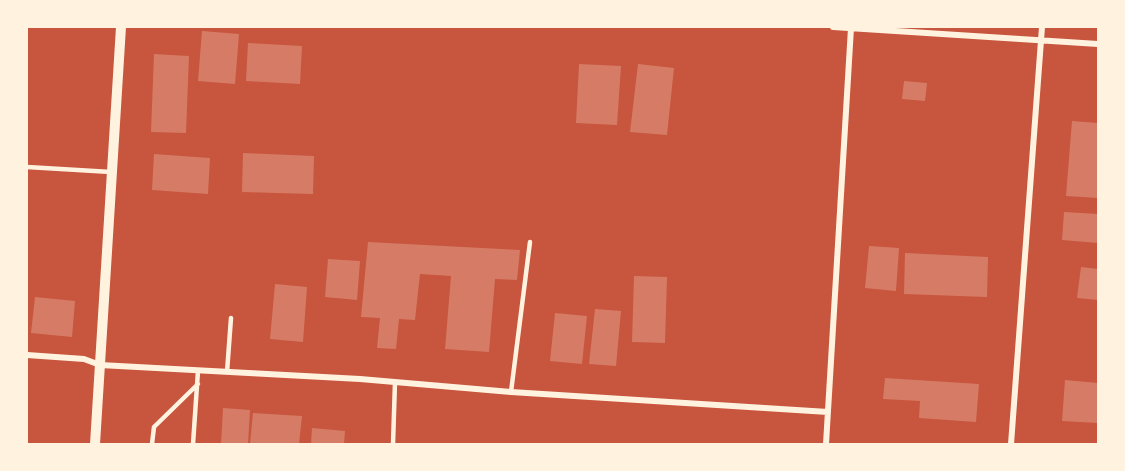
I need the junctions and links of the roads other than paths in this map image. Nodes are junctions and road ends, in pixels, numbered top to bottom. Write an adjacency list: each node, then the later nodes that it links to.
1 (122, 27): 8 (street)
2 (833, 27): 4 (street)
3 (1042, 27): 5 (street)
4 (851, 28): 5 (street); 18 (street)
5 (1041, 40): 6 (street); 24 (street)
6 (1098, 44)
7 (27, 167): 8 (lane)
8 (112, 172): 12 (street)
9 (530, 242): 17 (lane)
10 (231, 318): 14 (lane)
11 (27, 355): 12 (street)
12 (100, 365): 13 (street); 19 (street)
13 (198, 370): 14 (street); 16 (lane)
14 (227, 372): 15 (street)
15 (395, 382): 17 (street); 22 (lane)
16 (198, 384): 20 (lane); 21 (lane)
17 (511, 392): 18 (street)
18 (828, 412): 23 (street)
19 (95, 444)
20 (152, 444)
21 (193, 444)
22 (393, 444)
23 (826, 444)
24 (1011, 444)

